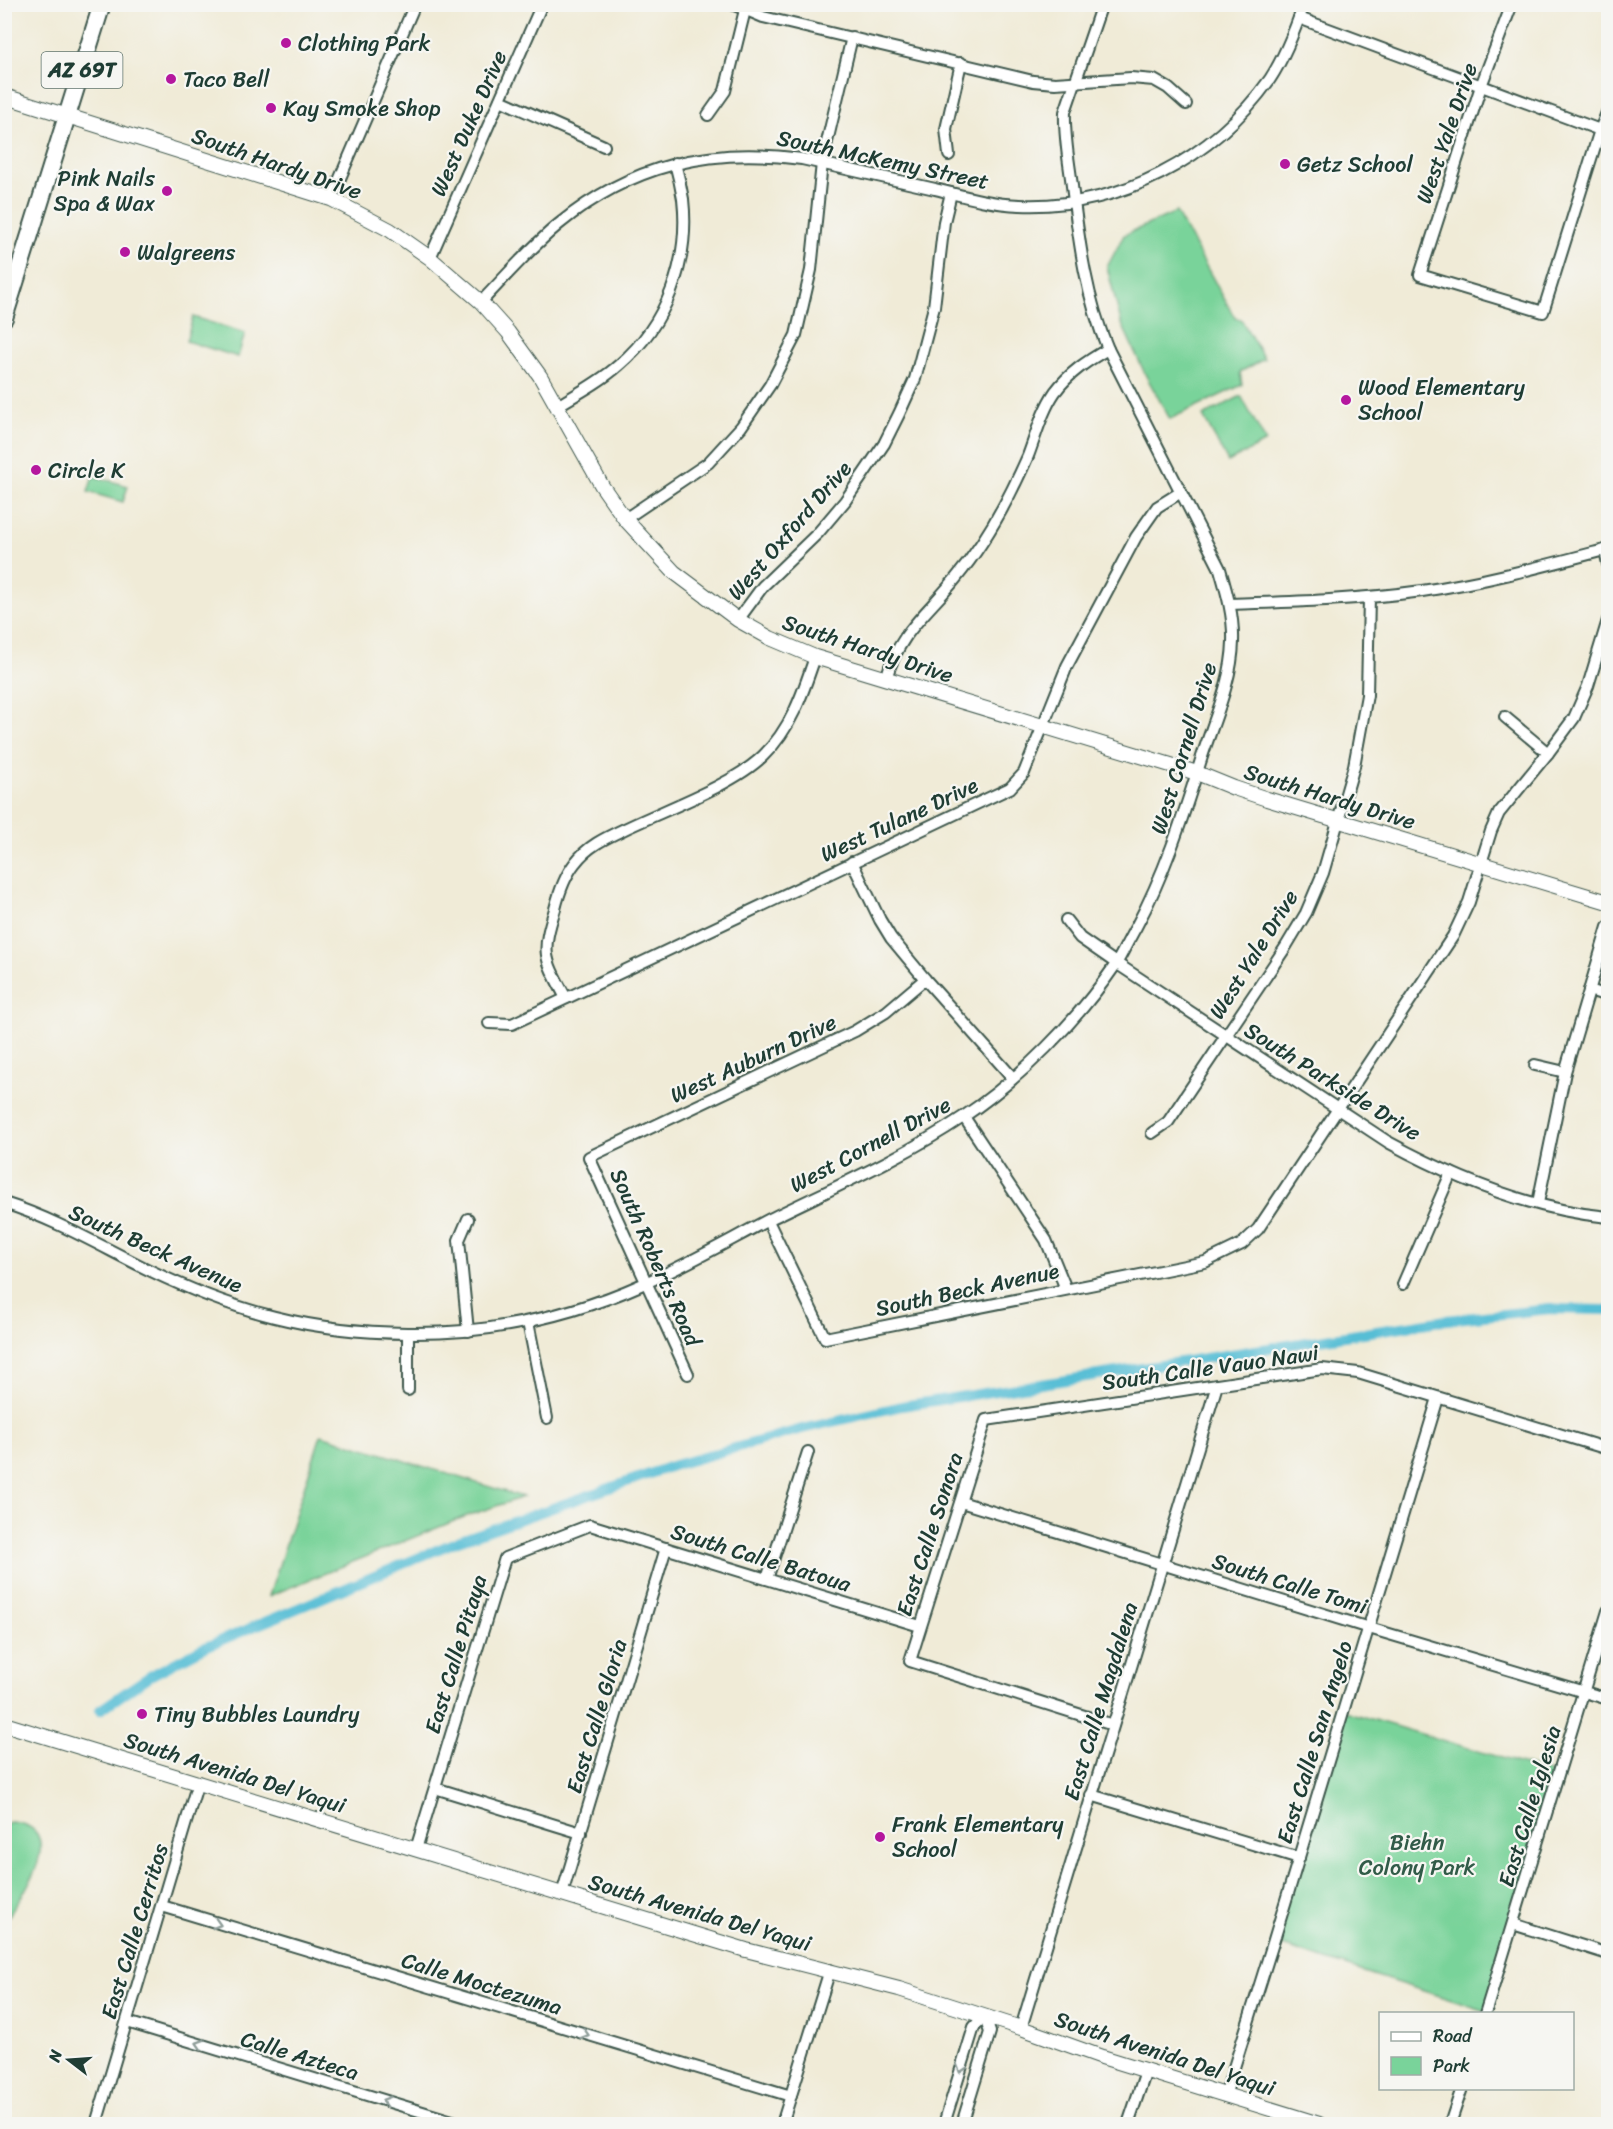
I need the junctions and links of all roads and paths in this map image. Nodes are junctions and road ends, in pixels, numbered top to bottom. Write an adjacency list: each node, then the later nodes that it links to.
1 (102, 4): 19 (main road, AZ 69T)
2 (415, 4): 26 (street)
3 (542, 4): 15 (street, West Duke Drive)
4 (732, 4): 8 (street)
5 (1102, 4): 12 (street, West Cornell Drive)
6 (1304, 4): 9 (street)
7 (1512, 4): 13 (street, West Yale Drive)
8 (745, 10): 10 (street); 18 (street)
9 (1299, 18): 13 (street); 27 (street)
10 (852, 37): 11 (street); 24 (street)
11 (961, 63): 12 (street); 22 (street)
12 (1074, 83): 16 (street); 27 (street, West Cornell Drive)
13 (1481, 86): 20 (street); 20 (street, West Yale Drive)
14 (4, 96): 19 (street, South Hardy Drive)
15 (500, 100): 21 (street); 28 (street, West Duke Drive)
16 (1186, 104)
17 (1608, 110): 20 (street)
18 (708, 115)
19 (68, 116): 26 (street, South Hardy Drive); 30 (main road, AZ 69T)
20 (1604, 132)
21 (604, 146)
22 (949, 155)
23 (675, 163): 24 (street, South McKemy Street); 29 (street, South McKemy Street); 32 (street)
24 (822, 163): 25 (street, South McKemy Street); 34 (street)
25 (951, 193): 27 (street, South McKemy Street); 39 (street, West Oxford Drive)
26 (331, 199): 28 (street, South Hardy Drive)
27 (1074, 202): 31 (street, West Cornell Drive)
28 (430, 258): 29 (street, South Hardy Drive)
29 (481, 302): 32 (street, South Hardy Drive)
30 (4, 318)
31 (1108, 349): 33 (street, West Cornell Drive); 42 (street)
32 (557, 405): 34 (street, South Hardy Drive)
33 (1181, 492): 38 (street, West Cornell Drive); 44 (street, West Tulane Drive)
34 (625, 519): 39 (street, South Hardy Drive)
35 (1607, 550): 36 (street); 37 (street)
36 (1608, 564)
37 (1369, 597): 38 (street); 47 (street, West Yale Drive)
38 (1230, 604): 46 (street, West Cornell Drive)
39 (738, 620): 41 (street, South Hardy Drive)
40 (1608, 620): 45 (street)
41 (815, 657): 42 (street, South Hardy Drive); 57 (street)
42 (886, 679): 44 (street, South Hardy Drive)
43 (1505, 717): 45 (street)
44 (1042, 727): 46 (street, South Hardy Drive); 48 (street, West Tulane Drive)
45 (1548, 753): 49 (street)
46 (1197, 773): 47 (street, South Hardy Drive); 53 (street, West Cornell Drive)
47 (1338, 821): 49 (street, South Hardy Drive); 59 (street, West Yale Drive)
48 (852, 862): 54 (street); 57 (street, West Tulane Drive)
49 (1481, 864): 50 (street, South Hardy Drive); 63 (street)
50 (1608, 902)
51 (1066, 920): 53 (street, South Parkside Drive)
52 (1608, 927): 55 (street)
53 (1116, 963): 59 (street, South Parkside Drive); 62 (street, West Cornell Drive)
54 (925, 979): 62 (street); 66 (street, West Auburn Drive)
55 (1589, 990): 56 (street); 61 (street)
56 (1608, 996)
57 (566, 998): 58 (street, West Tulane Drive)
58 (489, 1023)
59 (1226, 1036): 63 (street, South Parkside Drive); 65 (street, West Yale Drive)
60 (1535, 1065): 61 (street)
61 (1565, 1072): 69 (street)
62 (1013, 1078): 64 (street, West Cornell Drive)
63 (1338, 1110): 67 (street, South Parkside Drive); 75 (street, South Beck Avenue)
64 (963, 1117): 72 (street, West Cornell Drive); 75 (street)
65 (1152, 1133)
66 (589, 1157): 73 (street, South Roberts Road)
67 (1451, 1173): 69 (street, South Parkside Drive); 74 (street)
68 (4, 1203): 78 (street, South Beck Avenue)
69 (1538, 1203): 70 (street, South Parkside Drive)
70 (1608, 1217)
71 (468, 1219): 77 (street)
72 (768, 1221): 73 (street, West Cornell Drive); 75 (street, South Beck Avenue)
73 (646, 1283): 76 (street, South Beck Avenue); 79 (street, South Roberts Road)
74 (1403, 1284)
75 (1066, 1289)
76 (528, 1322): 77 (street, South Beck Avenue); 83 (street)
77 (468, 1331): 78 (street, South Beck Avenue)
78 (408, 1333): 81 (street)
79 (688, 1374)
80 (1217, 1386): 82 (street, South Calle Vauo Nawi); 84 (street, South Calle Vauo Nawi); 90 (street, East Calle Magdalena)
81 (408, 1390)
82 (1438, 1398): 85 (street, South Calle Vauo Nawi); 94 (street, East Calle San Angelo)
83 (547, 1418)
84 (986, 1420): 87 (street, East Calle Sonora)
85 (1608, 1449)
86 (808, 1452): 91 (street)
87 (961, 1502): 90 (street, South Calle Tomi); 93 (street, East Calle Sonora)
88 (590, 1525): 89 (street, South Calle Batoua); 100 (street, East Calle Pitaya)
89 (666, 1548): 91 (street, South Calle Batoua); 102 (street, East Calle Gloria)
90 (1163, 1564): 94 (street, South Calle Tomi); 98 (street, East Calle Magdalena)
91 (767, 1579): 93 (street, South Calle Batoua)
92 (1608, 1611): 95 (street, East Calle Iglesia)
93 (920, 1626): 98 (street, East Calle Sonora)
94 (1369, 1628): 95 (street, South Calle Tomi); 104 (street, East Calle San Angelo)
95 (1584, 1692): 96 (street, South Calle Tomi); 107 (street, East Calle Iglesia)
96 (1608, 1699)
97 (4, 1724): 99 (street, South Avenida Del Yaqui)
98 (1113, 1725): 101 (street, East Calle Magdalena)
99 (198, 1782): 103 (street, South Avenida Del Yaqui); 106 (street, East Calle Cerritos)
100 (435, 1788): 102 (street); 103 (street, East Calle Pitaya)
101 (1091, 1795): 104 (street); 113 (street, East Calle Magdalena)
102 (581, 1833): 105 (street, East Calle Gloria)
103 (416, 1849): 105 (street, South Avenida Del Yaqui)
104 (1299, 1858): 117 (street, East Calle San Angelo)
105 (562, 1894): 109 (street, South Avenida Del Yaqui)
106 (162, 1906): 112 (street, East Calle Cerritos); 116 (street, Calle Moctezuma, one-way to 116)
107 (1513, 1924): 108 (street); 110 (street, East Calle Iglesia)
108 (1608, 1954)
109 (830, 1970): 111 (street, South Avenida Del Yaqui); 116 (street)
110 (1485, 2012)
111 (984, 2016): 113 (street, South Avenida Del Yaqui); 121 (street, one-way to 121); 122 (street)
112 (127, 2022): 118 (street, East Calle Cerritos); 119 (street, Calle Azteca, one-way to 112)
113 (1021, 2028): 114 (street, South Avenida Del Yaqui)
114 (1146, 2071): 117 (street, South Avenida Del Yaqui); 123 (street)
115 (1461, 2090): 125 (street)
116 (791, 2096): 120 (street)
117 (1225, 2096): 124 (street, South Avenida Del Yaqui)
118 (96, 2124)
119 (462, 2124)
120 (782, 2124)
121 (944, 2124)
122 (962, 2124)
123 (1128, 2124)
124 (1318, 2124)
125 (1450, 2124)

